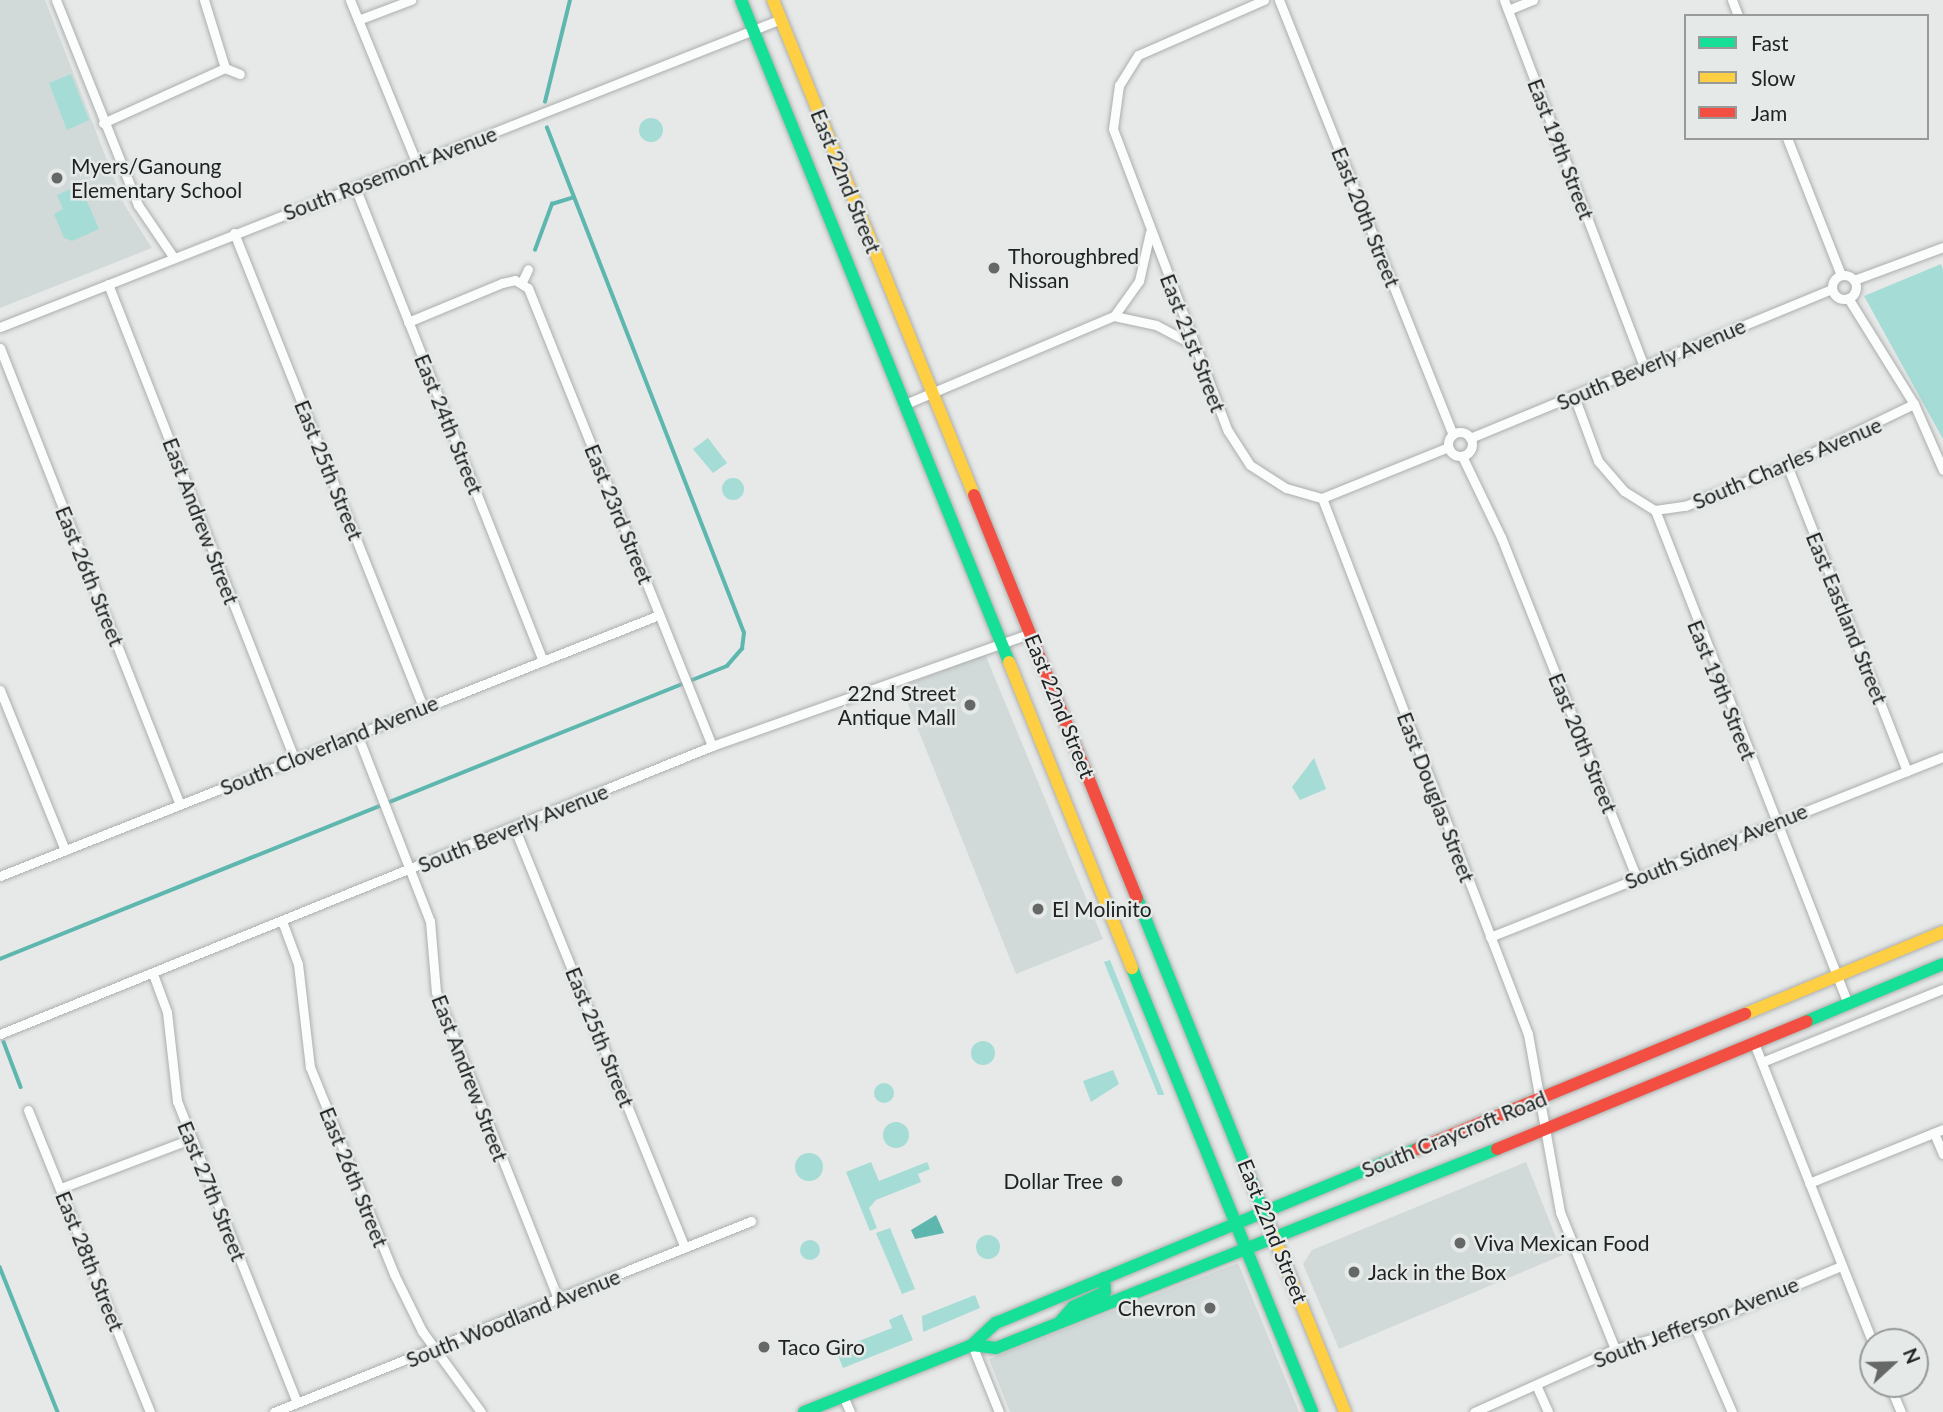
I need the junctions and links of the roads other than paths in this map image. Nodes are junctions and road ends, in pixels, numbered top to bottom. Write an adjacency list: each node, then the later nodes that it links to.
1 (56, 0): 17 (street)
2 (204, 0): 15 (street)
3 (350, 0): 13 (street)
4 (411, 0): 13 (street)
5 (741, 0): 14 (main road, East 22nd Street)
6 (773, 0): 12 (main road, East 22nd Street)
7 (1264, 0): 21 (street)
8 (1279, 0): 42 (street, East 20th Street)
9 (1504, 0): 11 (street, East 19th Street)
10 (1533, 0): 11 (street)
11 (1508, 10): 37 (street, East 19th Street)
12 (780, 19): 14 (street, South Rosemont Avenue); 38 (main road, East 22nd Street)
13 (358, 20): 19 (street)
14 (753, 30): 19 (street, South Rosemont Avenue); 41 (main road, East 22nd Street)
15 (225, 68): 16 (street); 17 (street)
16 (240, 74)
17 (103, 123): 24 (street)
18 (1788, 140): 26 (street)
19 (416, 162): 20 (street, South Rosemont Avenue)
20 (355, 187): 22 (street, South Rosemont Avenue); 33 (street, East 24th Street)
21 (1151, 231): 32 (street, East 21st Street); 35 (street, East 21st Street)
22 (234, 233): 24 (street, South Rosemont Avenue); 55 (street, East 25th Street)
23 (1943, 247): 27 (street)
24 (174, 258): 29 (street, South Rosemont Avenue)
25 (528, 269): 28 (street)
26 (1841, 275): 27 (street); 30 (street)
27 (1854, 280): 31 (street)
28 (523, 283): 33 (street); 50 (street, East 23rd Street)
29 (108, 285): 34 (street, South Rosemont Avenue); 59 (street, East Andrew Street)
30 (1832, 289): 31 (street); 37 (street, South Beverly Avenue)
31 (1848, 298): 40 (street)
32 (1114, 316): 35 (street); 38 (street)
33 (408, 322): 53 (street, East 24th Street)
34 (0, 327)
35 (1192, 344): 48 (street, East 21st Street)
36 (0, 348): 61 (street, East 26th Street)
37 (1644, 366): 39 (street, South Beverly Avenue)
38 (931, 393): 41 (street); 51 (main road, East 22nd Street)
39 (1574, 396): 43 (street, South Beverly Avenue); 49 (street)
40 (1914, 404): 46 (street, South Charles Avenue); 47 (street)
41 (903, 405): 52 (main road, East 22nd Street)
42 (1452, 435): 43 (street); 44 (street)
43 (1470, 438): 45 (street)
44 (1448, 447): 45 (street); 48 (street)
45 (1462, 456): 67 (street, East 20th Street)
46 (1787, 464): 49 (street, South Charles Avenue); 60 (street, East Eastland Street)
47 (1943, 470)
48 (1322, 498): 70 (street, East Douglas Street)
49 (1655, 510): 62 (street, East 19th Street)
50 (659, 615): 53 (street, South Cloverland Avenue); 57 (street, East 23rd Street)
51 (1031, 633): 52 (street, South Beverly Avenue); 87 (main road, East 22nd Street)
52 (999, 641): 57 (street, South Beverly Avenue); 89 (main road, East 22nd Street)
53 (543, 662): 55 (street, South Cloverland Avenue)
54 (0, 690): 64 (street)
55 (423, 708): 56 (street, South Cloverland Avenue)
56 (357, 734): 59 (street, South Cloverland Avenue); 65 (street, East Andrew Street)
57 (712, 746): 63 (street, South Beverly Avenue)
58 (1943, 757): 60 (street, South Sidney Avenue)
59 (294, 758): 61 (street, South Cloverland Avenue)
60 (1907, 771): 62 (street, South Sidney Avenue)
61 (180, 804): 64 (street, South Cloverland Avenue)
62 (1774, 822): 67 (street, South Sidney Avenue); 73 (street, East 19th Street)
63 (514, 827): 65 (street, South Beverly Avenue); 91 (street, East 25th Street)
64 (65, 850): 66 (street, South Cloverland Avenue)
65 (410, 870): 68 (street, South Beverly Avenue); 95 (street, East Andrew Street)
66 (0, 876)
67 (1636, 877): 70 (street, South Sidney Avenue)
68 (282, 921): 72 (street, South Beverly Avenue); 100 (street, East 26th Street)
69 (1943, 932): 73 (main road, South Craycroft Road)
70 (1490, 937): 79 (street, East Douglas Street)
71 (1943, 964): 75 (main road, South Craycroft Road)
72 (153, 974): 76 (street, South Beverly Avenue); 83 (street, East 27th Street)
73 (1837, 976): 75 (street, East 19th Street); 79 (main road, South Craycroft Road)
74 (1943, 989): 78 (street)
75 (1848, 1004): 77 (main road, South Craycroft Road)
76 (1, 1031)
77 (1754, 1042): 78 (street); 82 (main road, South Craycroft Road)
78 (1762, 1062): 85 (street)
79 (1540, 1099): 82 (street, East Douglas Street); 87 (main road, South Craycroft Road)
80 (28, 1110): 86 (street, East 28th Street)
81 (1939, 1131): 84 (street); 85 (street)
82 (1544, 1134): 90 (main road, South Craycroft Road); 101 (street, East Douglas Street)
83 (191, 1139): 86 (street); 104 (street, East 27th Street)
84 (1943, 1154)
85 (1809, 1183): 93 (street)
86 (61, 1188): 105 (street, East 28th Street)
87 (1265, 1212): 89 (main road, South Craycroft Road); 90 (main road, East 22nd Street)
88 (751, 1221): 91 (street, South Woodland Avenue)
89 (1233, 1224): 92 (main road, East 22nd Street); 94 (main road, South Craycroft Road)
90 (1277, 1241): 92 (main road, South Craycroft Road); 112 (main road, East 22nd Street)
91 (685, 1248): 95 (street, South Woodland Avenue)
92 (1245, 1254): 96 (main road, South Craycroft Road); 111 (main road, East 22nd Street)
93 (1841, 1266): 97 (street, South Jefferson Avenue); 98 (street)
94 (1104, 1278): 96 (main road); 99 (main road, South Craycroft Road)
95 (558, 1299): 100 (street, South Woodland Avenue)
96 (1058, 1325): 99 (main road, South Craycroft Road)
97 (1695, 1327): 101 (street, South Jefferson Avenue); 115 (street)
98 (1866, 1328)
99 (972, 1345): 103 (main road, South Craycroft Road); 110 (street)
100 (440, 1349): 104 (street, South Woodland Avenue); 107 (street, East 26th Street)
101 (1615, 1349): 102 (street, South Jefferson Avenue)
102 (1537, 1387): 113 (street, South Jefferson Avenue); 114 (street)
103 (843, 1396): 108 (main road, South Craycroft Road); 109 (street)
104 (297, 1402): 106 (street, South Woodland Avenue)
105 (150, 1412)
106 (274, 1412)
107 (481, 1412)
108 (804, 1412)
109 (850, 1412)
110 (999, 1412)
111 (1311, 1412)
112 (1345, 1412)
113 (1474, 1412)
114 (1548, 1412)
115 (1732, 1412)

